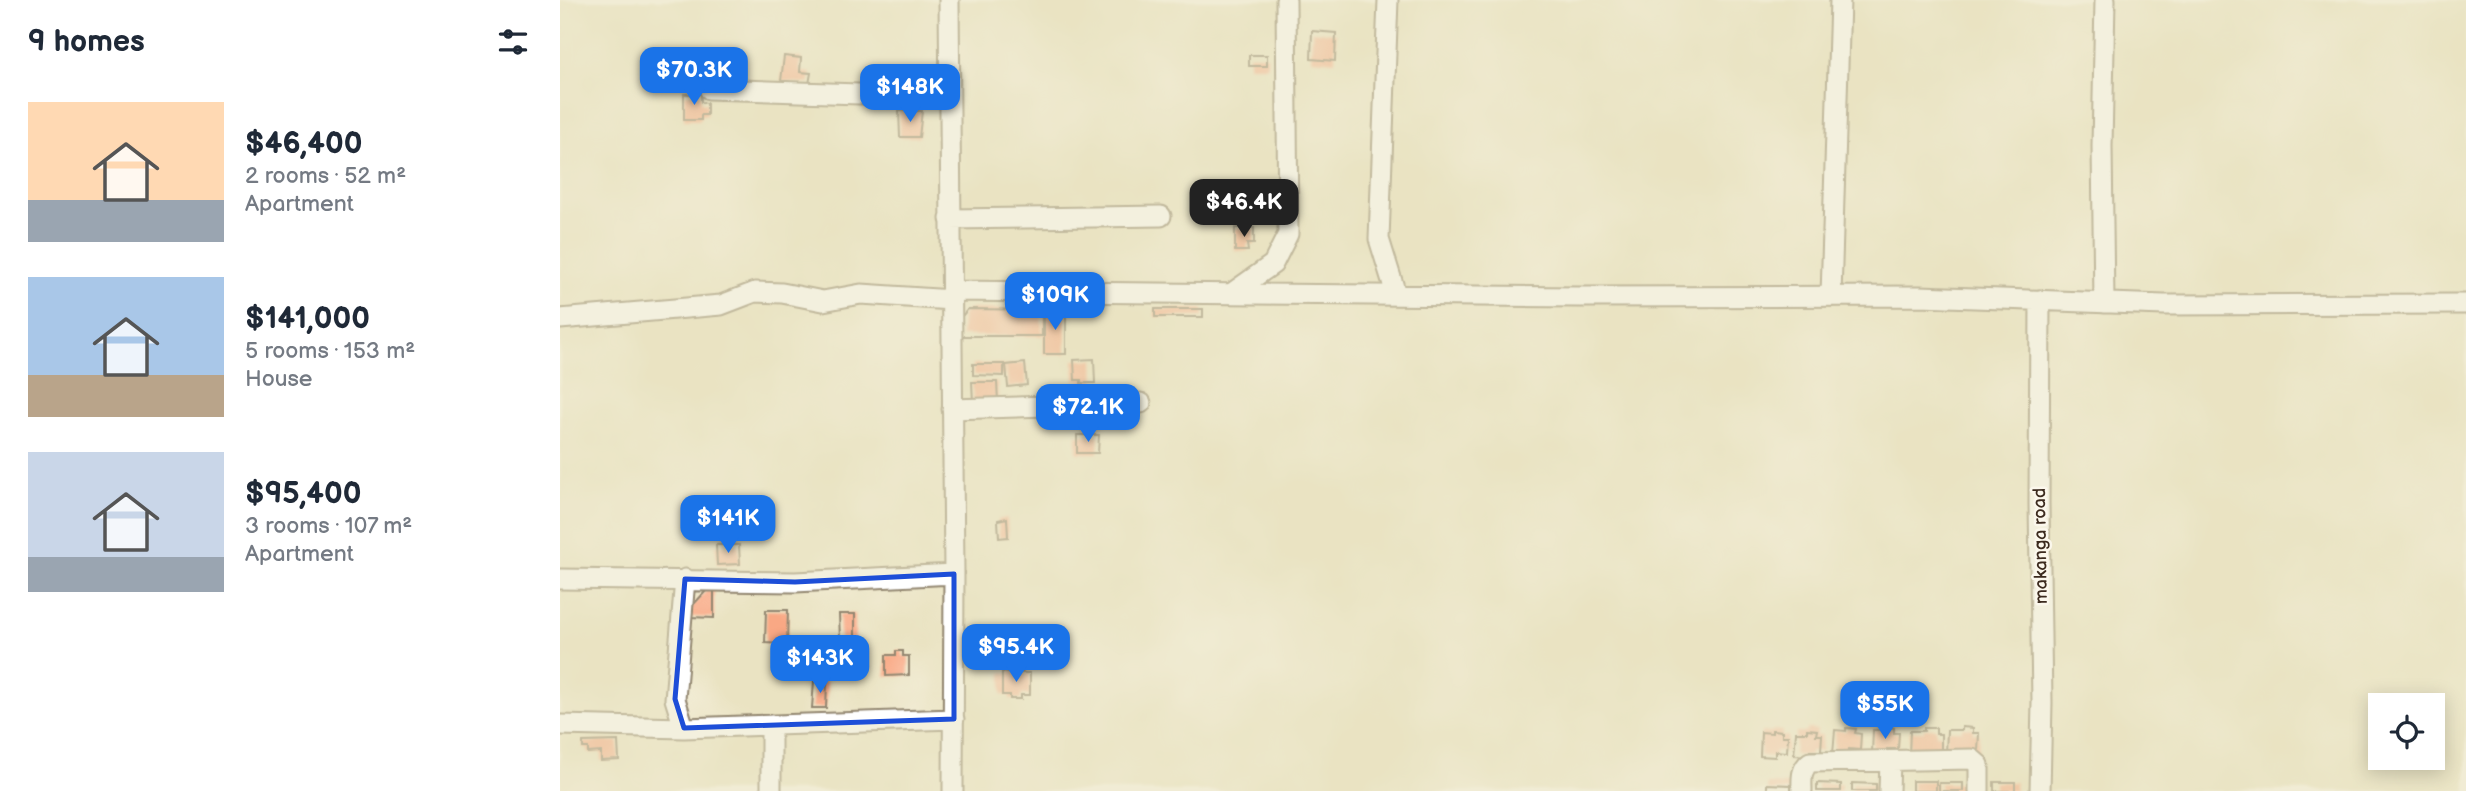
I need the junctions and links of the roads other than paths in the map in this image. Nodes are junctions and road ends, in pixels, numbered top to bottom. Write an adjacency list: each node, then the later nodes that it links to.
1 (949, 0): 7 (street)
2 (1286, 0): 10 (street)
3 (1388, 0): 11 (street)
4 (1840, 0): 13 (street)
5 (2105, 0): 15 (street)
6 (709, 89): 7 (street)
7 (949, 97): 9 (street)
8 (1161, 216): 9 (street)
9 (950, 219): 12 (street)
10 (1232, 293): 11 (street); 12 (street)
11 (1396, 294): 13 (street)
12 (951, 296): 17 (street); 19 (street)
13 (1831, 296): 14 (street)
14 (2040, 300): 15 (street); 33 (street, makanga road)
15 (2104, 303): 16 (street)
16 (2466, 304)
17 (560, 319)
18 (1141, 403): 19 (street)
19 (953, 410): 20 (street)
20 (954, 574): 22 (street); 23 (street)
21 (560, 579): 22 (street)
22 (685, 579): 26 (street)
23 (954, 719): 25 (street); 29 (street)
24 (560, 724): 26 (street)
25 (771, 725): 26 (street); 28 (street)
26 (684, 728)
27 (1890, 761): 30 (street); 31 (street); 32 (street)
28 (771, 791)
29 (953, 791)
30 (1802, 791)
31 (1889, 791)
32 (1979, 791)
33 (2040, 791)

